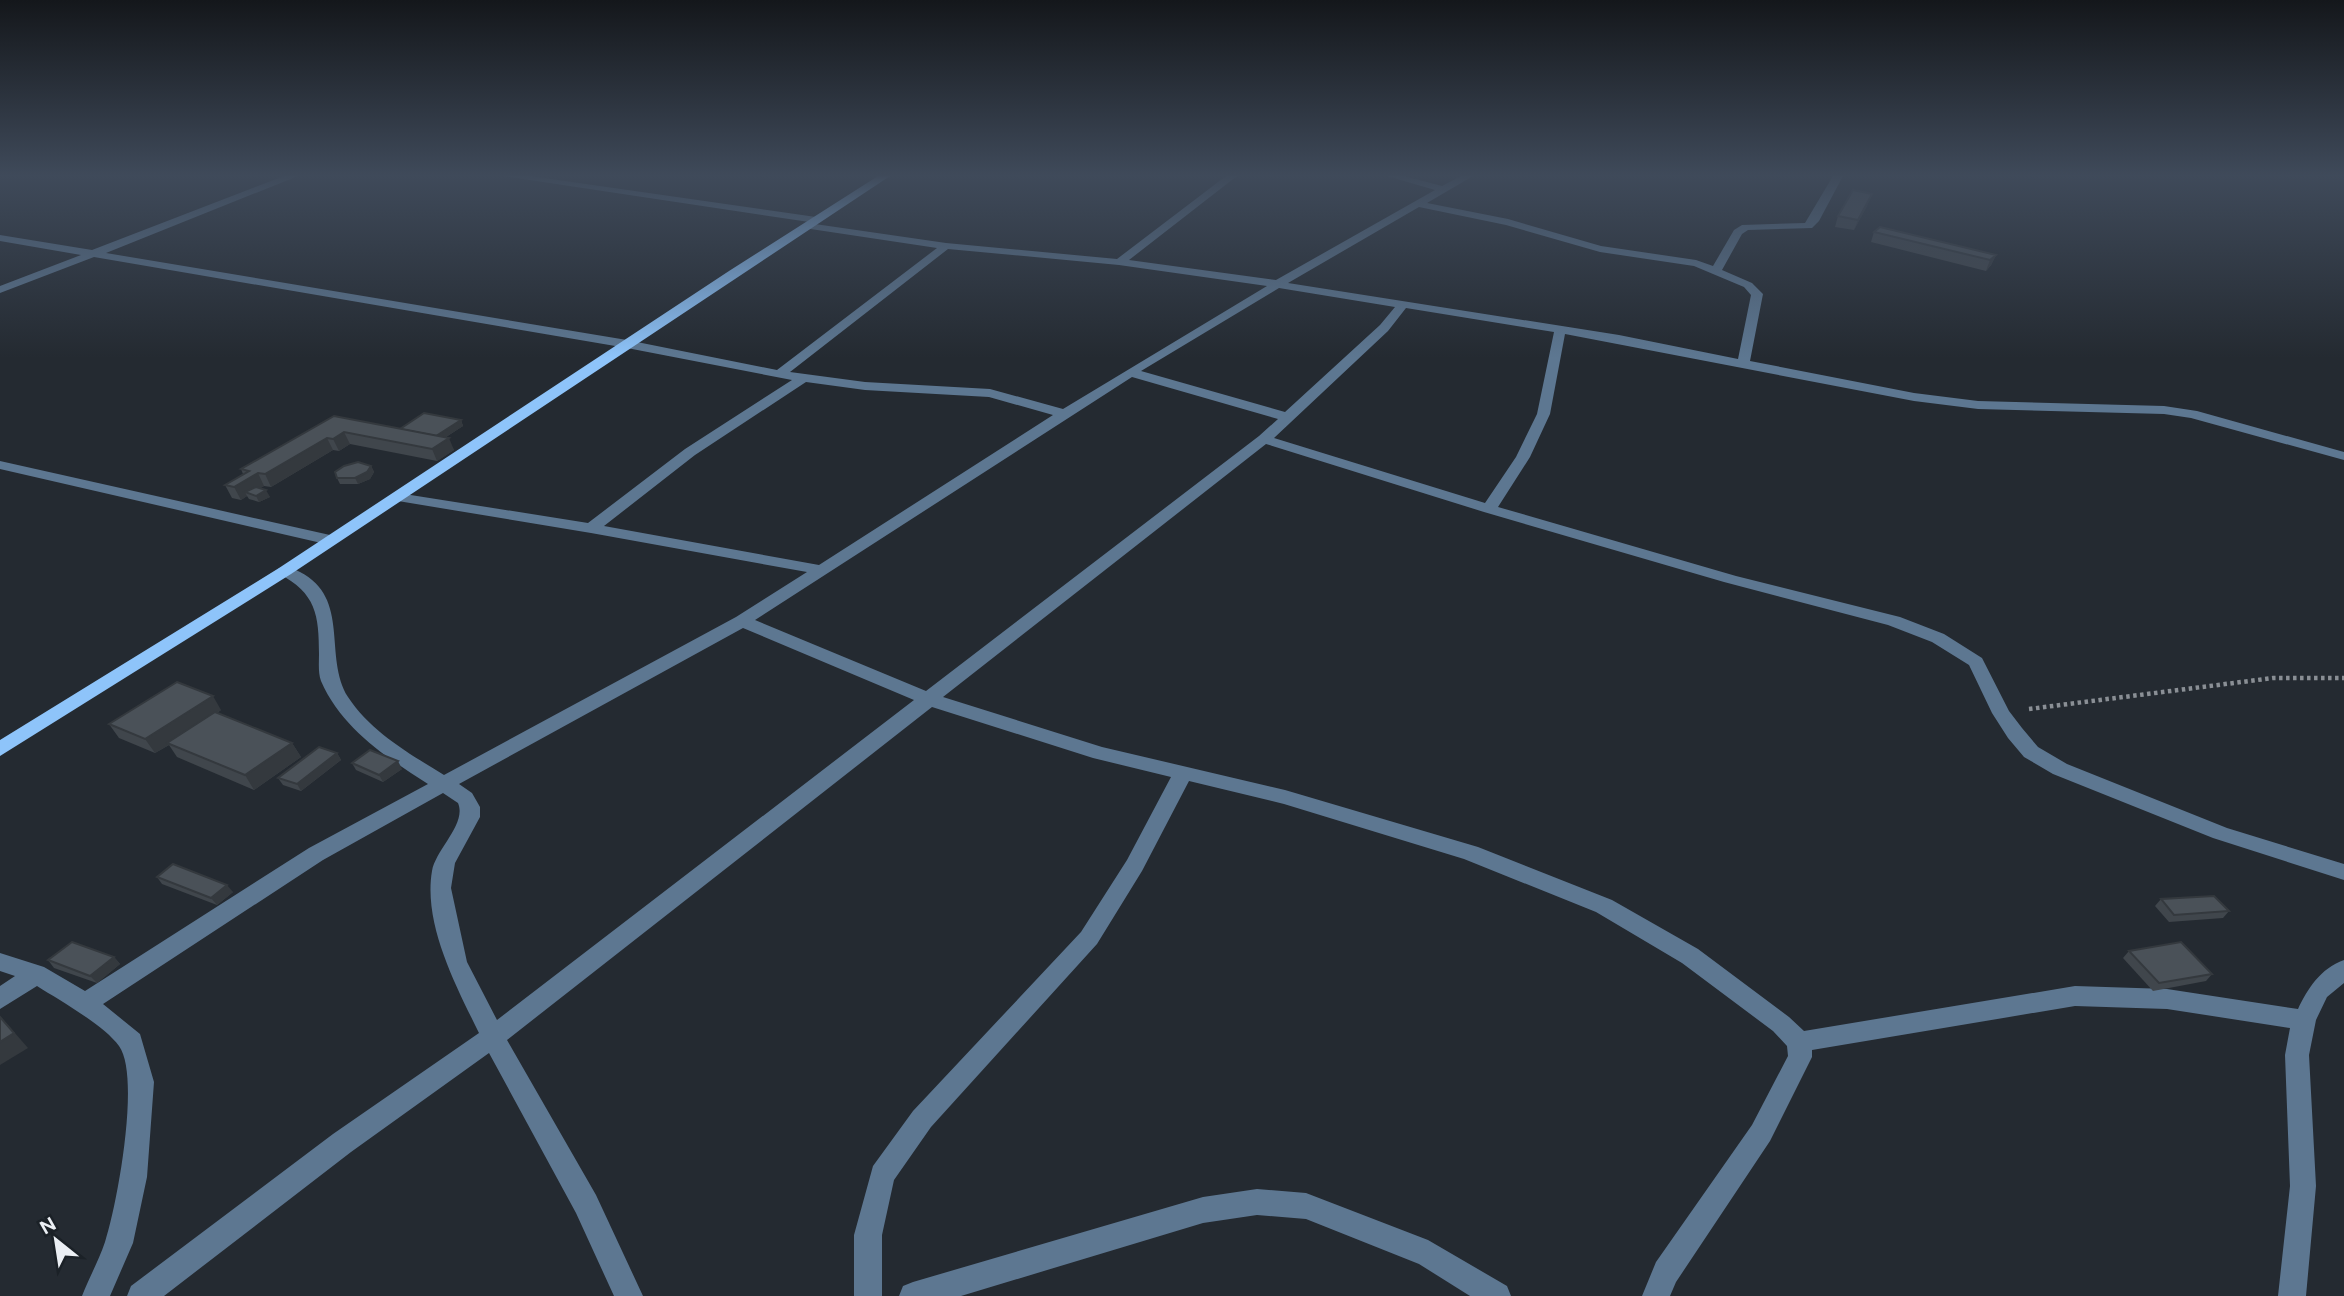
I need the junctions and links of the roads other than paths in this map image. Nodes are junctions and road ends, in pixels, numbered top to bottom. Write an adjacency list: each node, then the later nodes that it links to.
1 (138, 236): 10 (street)
2 (791, 236): 17 (main road)
3 (891, 236): 9 (street)
4 (1153, 236): 11 (street)
5 (1360, 236): 13 (street)
6 (1557, 236): 12 (street)
7 (1735, 236): 12 (street)
8 (0, 238): 10 (street)
9 (946, 246): 11 (street); 20 (street)
10 (90, 255): 14 (street); 17 (street)
11 (1119, 262): 13 (street)
12 (1716, 271): 18 (street)
13 (1276, 284): 15 (street); 19 (street)
14 (0, 290)
15 (1403, 305): 16 (street); 23 (street)
16 (1560, 330): 18 (street); 28 (street)
17 (627, 344): 20 (street); 27 (main road)
18 (1744, 362): 25 (street)
19 (1130, 372): 22 (street); 23 (street)
20 (779, 374): 21 (street)
21 (803, 378): 22 (street); 29 (street)
22 (1064, 415): 31 (street)
23 (1287, 417): 24 (street)
24 (1264, 439): 28 (street); 34 (street)
25 (2344, 456)
26 (0, 465): 30 (street)
27 (398, 497): 29 (street); 30 (main road)
28 (1489, 509): 38 (street)
29 (591, 528): 31 (street)
30 (330, 540): 32 (main road)
31 (821, 570): 33 (street)
32 (285, 571): 35 (main road); 37 (street)
33 (742, 621): 34 (street); 37 (street)
34 (928, 699): 36 (street); 45 (street)
35 (0, 749)
36 (1183, 773): 46 (street); 50 (street)
37 (445, 784): 43 (street); 45 (street)
38 (2344, 872)
39 (0, 962): 41 (street)
40 (2344, 970): 44 (street)
41 (36, 974): 42 (street); 43 (street)
42 (0, 999)
43 (85, 1003): 47 (street)
44 (2304, 1020): 46 (street); 54 (street)
45 (493, 1037): 48 (street); 49 (street)
46 (1799, 1042): 53 (street)
47 (96, 1296)
48 (141, 1296)
49 (629, 1296)
50 (868, 1296)
51 (913, 1296): 52 (street)
52 (1497, 1296)
53 (1656, 1296)
54 (2292, 1296)

